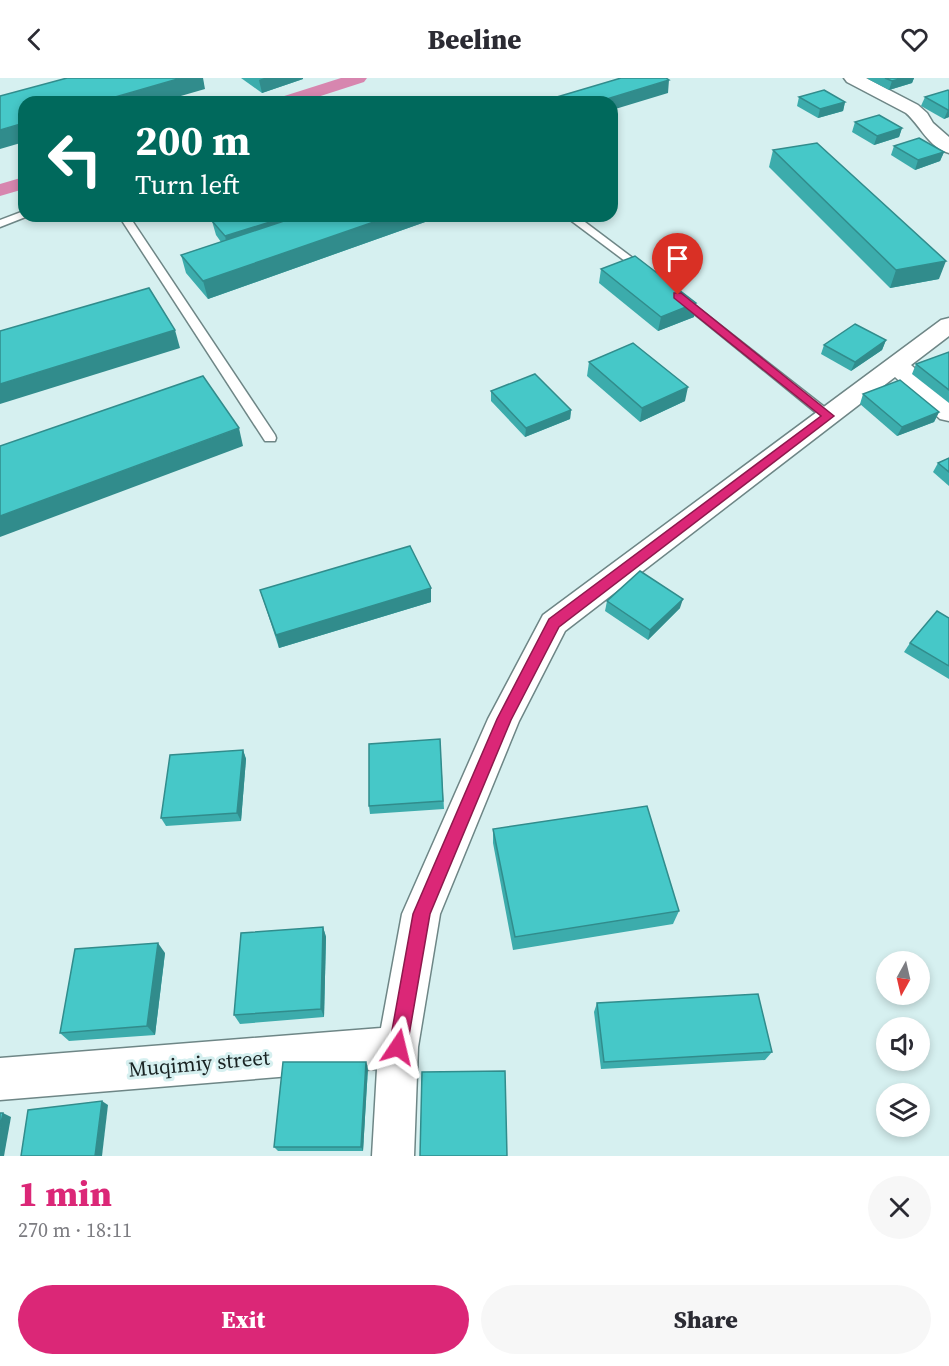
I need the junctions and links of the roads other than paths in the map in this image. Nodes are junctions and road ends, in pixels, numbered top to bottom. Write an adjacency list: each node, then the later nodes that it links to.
1 (853, 78): 2 (street)
2 (949, 147)
3 (18, 216): 6 (lane)
4 (128, 222): 13 (lane)
5 (578, 222): 7 (lane)
6 (0, 224)
7 (651, 276)
8 (669, 289): 12 (lane)
9 (949, 325): 10 (street)
10 (897, 366): 11 (street); 12 (street)
11 (949, 413)
12 (828, 416): 14 (street)
13 (270, 438)
14 (398, 1047): 15 (street, Muqimiy street); 16 (street)
15 (0, 1079)
16 (393, 1156)

